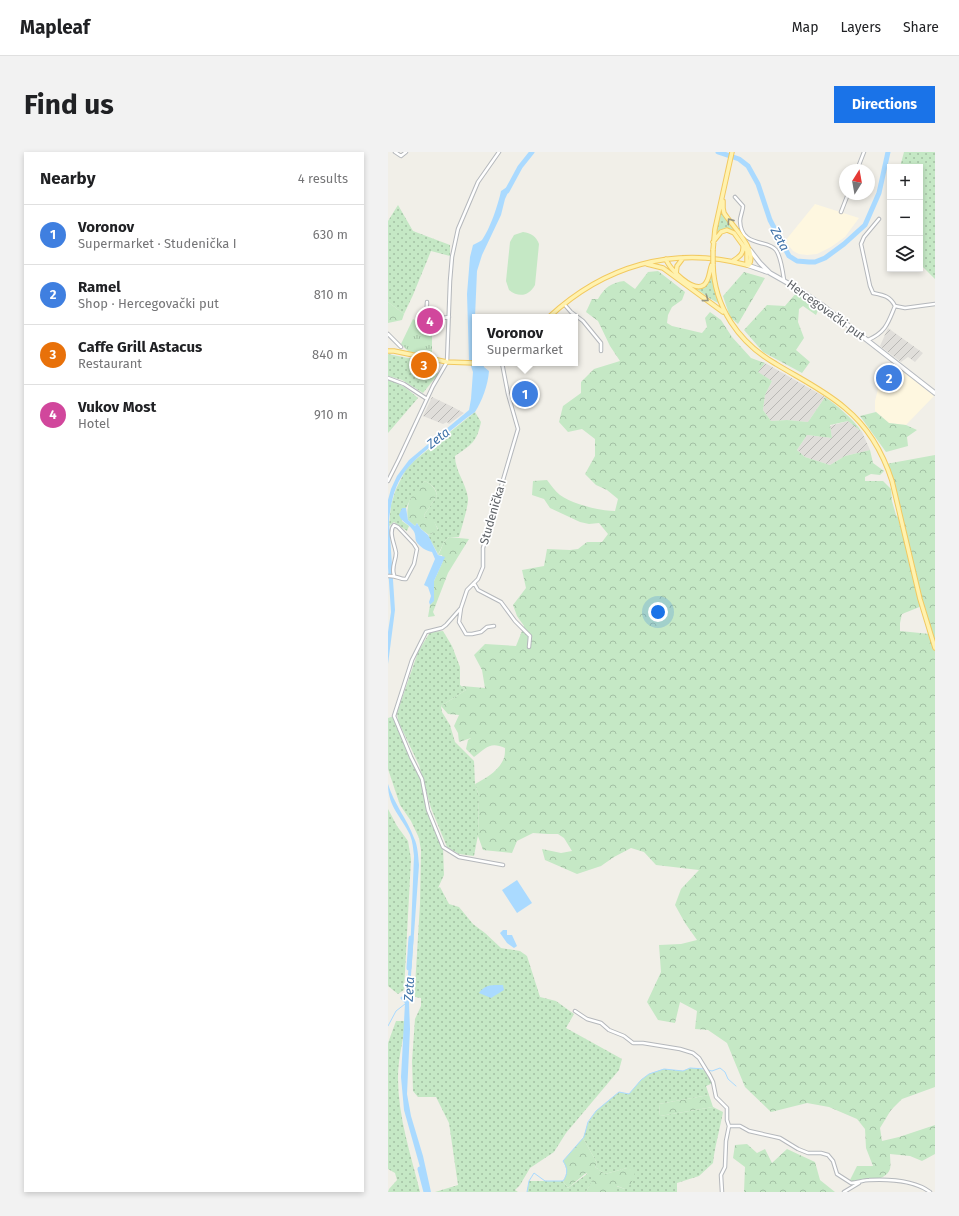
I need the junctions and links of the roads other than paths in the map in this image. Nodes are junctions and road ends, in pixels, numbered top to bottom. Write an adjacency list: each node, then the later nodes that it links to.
1 (395, 152): 2 (street)
2 (406, 152)
3 (499, 152): 32 (street)
4 (732, 152): 7 (main road)
5 (864, 152): 6 (street)
6 (859, 164)
7 (724, 188): 12 (main road); 14 (main road, one-way to 7)
8 (735, 197): 24 (street, Hercegovački put)
9 (846, 200): 10 (street)
10 (841, 212)
11 (879, 219): 28 (street)
12 (713, 242): 13 (main road); 19 (main road, bridge)
13 (742, 244): 17 (main road); 20 (main road)
14 (750, 250): 20 (main road); 22 (main road)
15 (683, 257): 16 (main road); 17 (main road); 23 (main road)
16 (666, 259): 18 (main road); 21 (main road); 23 (main road)
17 (732, 261): 20 (main road)
18 (646, 263): 21 (main road); 26 (main road)
19 (713, 264): 23 (main road); 31 (main road)
20 (748, 265): 22 (main road)
21 (664, 268): 31 (main road, one-way to 31)
22 (770, 273): 24 (main road)
23 (676, 274)
24 (784, 280): 35 (main road, Hercegovački put)
25 (428, 302): 32 (street)
26 (564, 304): 29 (main road); 30 (street)
27 (933, 304): 28 (street)
28 (895, 306): 35 (street)
29 (552, 314)
30 (573, 314)
31 (726, 314): 52 (main road)
32 (449, 317): 39 (street)
33 (578, 318): 38 (street)
34 (388, 334): 36 (street)
35 (868, 340): 43 (main road, Hercegovački put)
36 (401, 347)
37 (388, 350): 39 (main road)
38 (601, 350)
39 (447, 362): 40 (main road); 44 (street)
40 (472, 363)
41 (503, 366): 48 (street, Studenička I)
42 (388, 378): 44 (street)
43 (935, 392)
44 (427, 399): 45 (street)
45 (388, 481)
46 (394, 575): 46 (street); 47 (street)
47 (388, 576)
48 (474, 583): 49 (street, Studenička I); 51 (street)
49 (461, 608): 50 (street); 53 (street, Studenička I)
50 (494, 626)
51 (529, 647)
52 (935, 648)
53 (503, 865)
54 (575, 1011): 55 (street)
55 (729, 1126): 56 (street); 57 (street)
56 (863, 1182): 58 (street); 59 (street)
57 (722, 1192)
58 (844, 1192)
59 (930, 1192)

